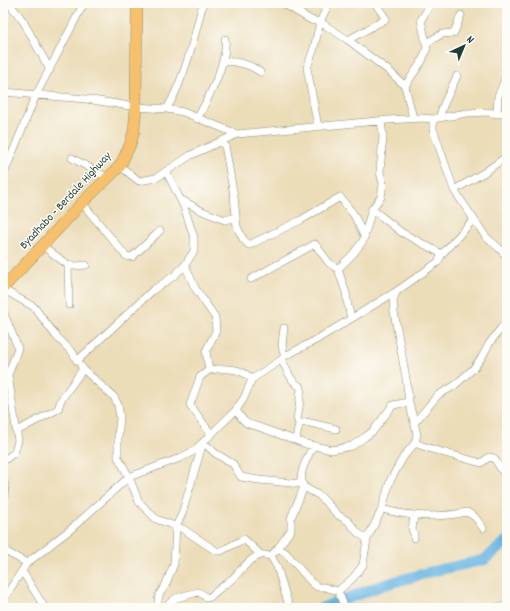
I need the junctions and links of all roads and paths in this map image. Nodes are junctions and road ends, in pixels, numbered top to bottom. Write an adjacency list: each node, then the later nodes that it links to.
1 (9, 3): 15 (street)
2 (84, 3): 15 (street)
3 (137, 3): 22 (main road, Byadhabo - Berdale Highway)
4 (203, 3): 23 (street)
5 (282, 3): 10 (street)
6 (329, 3): 10 (street)
7 (375, 3): 12 (street)
8 (431, 3): 13 (street)
9 (461, 15): 13 (street)
10 (320, 22): 12 (street); 30 (street)
11 (225, 39): 14 (street)
12 (348, 40): 19 (street)
13 (426, 43): 19 (street)
14 (223, 61): 16 (street); 27 (street)
15 (50, 70): 21 (street)
16 (260, 72)
17 (507, 75): 25 (street)
18 (457, 76): 28 (street)
19 (405, 86): 26 (street)
20 (3, 92): 21 (street)
21 (36, 95): 22 (street); 37 (street)
22 (136, 107): 23 (street); 35 (main road, Byadhabo - Berdale Highway)
23 (167, 109): 27 (street)
24 (507, 113): 25 (street)
25 (497, 114): 28 (street)
26 (413, 118): 28 (street); 29 (street)
27 (197, 119): 31 (street)
28 (436, 119): 39 (street)
29 (381, 121): 30 (street); 42 (street)
30 (318, 126): 31 (street)
31 (238, 134): 32 (street)
32 (224, 140): 36 (street); 43 (street)
33 (507, 156): 39 (street)
34 (72, 158): 38 (street)
35 (120, 166): 36 (street); 38 (main road, Byadhabo - Berdale Highway)
36 (166, 171): 40 (street)
37 (3, 176)
38 (108, 178): 41 (main road, Byadhabo - Berdale Highway)
39 (454, 190): 44 (street)
40 (182, 200): 43 (street); 52 (street)
41 (82, 203): 45 (street); 47 (main road, Byadhabo - Berdale Highway)
42 (372, 209): 46 (street); 48 (street)
43 (236, 217): 46 (street)
44 (474, 219): 48 (street); 49 (street)
45 (160, 230)
46 (364, 236): 53 (street)
47 (43, 246): 50 (street); 55 (main road, Byadhabo - Berdale Highway)
48 (442, 254): 56 (street)
49 (507, 257)
50 (68, 265): 51 (street); 58 (street)
51 (86, 265)
52 (185, 265): 64 (street); 66 (street)
53 (338, 269): 54 (street); 60 (street)
54 (251, 279)
55 (3, 288)
56 (397, 291): 60 (street); 68 (street)
57 (3, 292): 64 (street)
58 (69, 305)
59 (3, 311): 73 (street)
60 (351, 318): 63 (street)
61 (507, 322): 70 (street)
62 (284, 328): 63 (street)
63 (283, 358): 67 (street); 71 (street)
64 (77, 361): 65 (street)
65 (83, 370): 73 (street); 80 (street)
66 (209, 370): 67 (street); 74 (street)
67 (252, 379): 69 (street)
68 (409, 402): 70 (street); 78 (street)
69 (236, 410): 74 (street); 75 (street)
70 (415, 422): 77 (street)
71 (299, 424): 72 (street); 75 (street)
72 (336, 429)
73 (17, 431): 79 (street)
74 (211, 434): 76 (street)
75 (296, 439): 78 (street)
76 (203, 442): 80 (street); 83 (street); 87 (street)
77 (415, 443): 81 (street); 84 (street)
78 (313, 446): 83 (street)
79 (3, 462)
80 (129, 477): 87 (street); 95 (street)
81 (507, 479)
82 (3, 480): 85 (street)
83 (303, 485): 90 (street); 91 (street)
84 (382, 509): 86 (street); 90 (street)
85 (3, 513)
86 (414, 515): 88 (street); 89 (street)
87 (176, 526): 93 (street); 102 (street)
88 (483, 528)
89 (414, 538)
90 (368, 539): 97 (street)
91 (278, 548): 94 (street); 97 (street)
92 (3, 550): 95 (street)
93 (261, 555): 94 (street); 103 (street)
94 (271, 556): 99 (street)
95 (28, 563): 96 (street)
96 (22, 571): 98 (street); 101 (street)
97 (338, 591): 104 (street)
98 (3, 600)
99 (289, 606)
100 (507, 606): 105 (street)
101 (45, 608)
102 (157, 608)
103 (164, 608)
104 (345, 608)
105 (494, 608)

